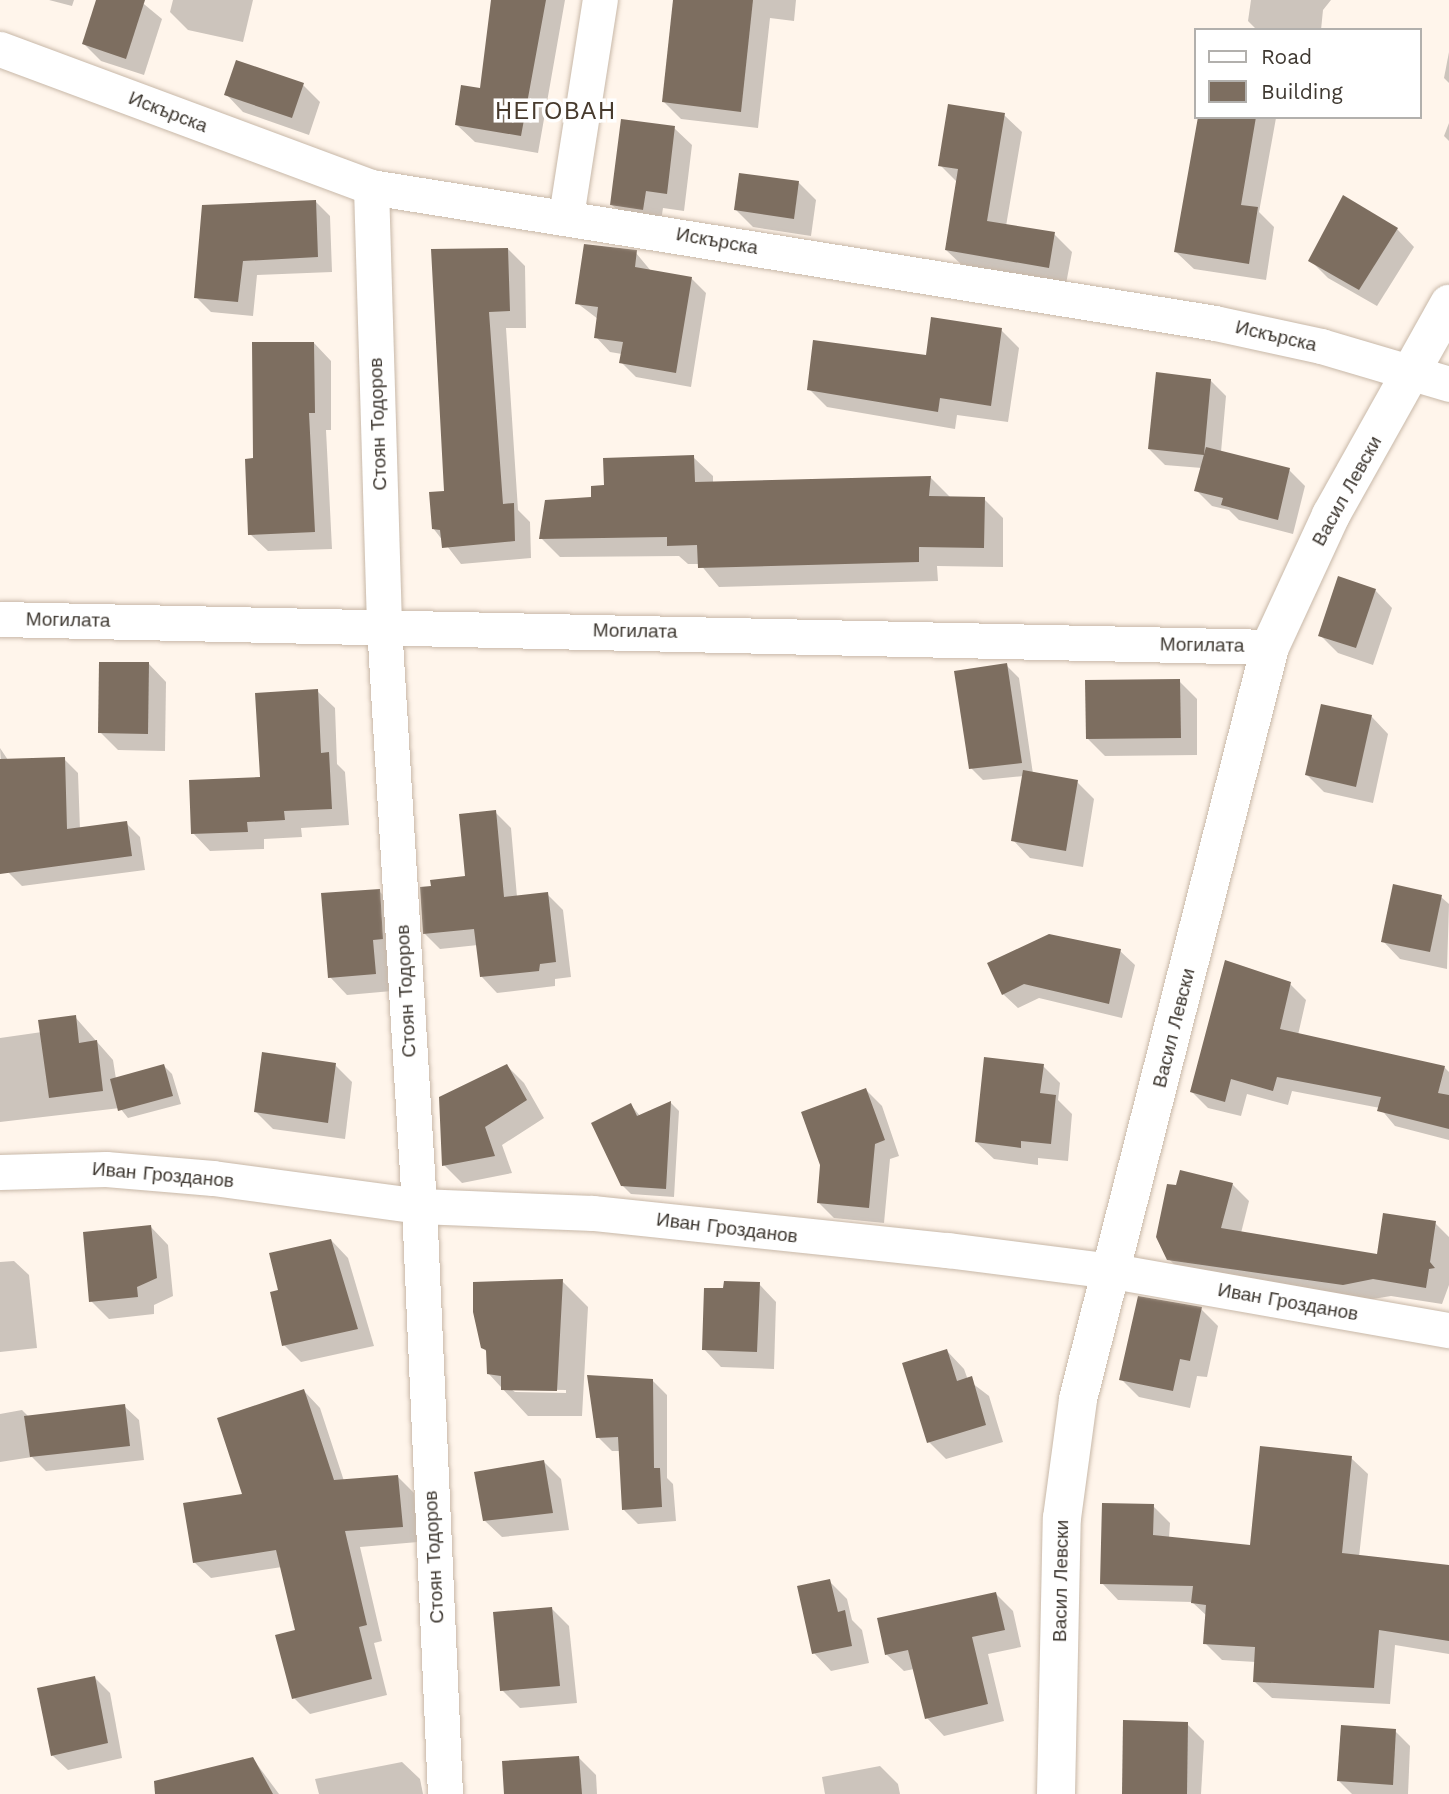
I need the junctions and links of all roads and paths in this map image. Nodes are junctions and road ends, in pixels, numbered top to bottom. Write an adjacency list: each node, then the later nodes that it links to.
1 (600, 0): 4 (street)
2 (0, 49): 3 (street, Искърска)
3 (370, 187): 4 (street, Искърска); 8 (street, Стоян Тодоров)
4 (566, 216): 6 (street, Искърска)
5 (1449, 304): 6 (street, Васил Левски)
6 (1431, 379): 9 (street, Васил Левски)
7 (0, 619): 8 (street, Могилата)
8 (384, 625): 9 (street, Могилата); 11 (street, Стоян Тодоров)
9 (1270, 647): 12 (street, Васил Левски)
10 (0, 1172): 11 (street, Иван Грозданов)
11 (419, 1206): 12 (street, Иван Грозданов); 14 (street, Стоян Тодоров)
12 (1113, 1271): 13 (street, Иван Грозданов); 15 (street, Васил Левски)
13 (1449, 1330)
14 (445, 1794)
15 (1056, 1794)

